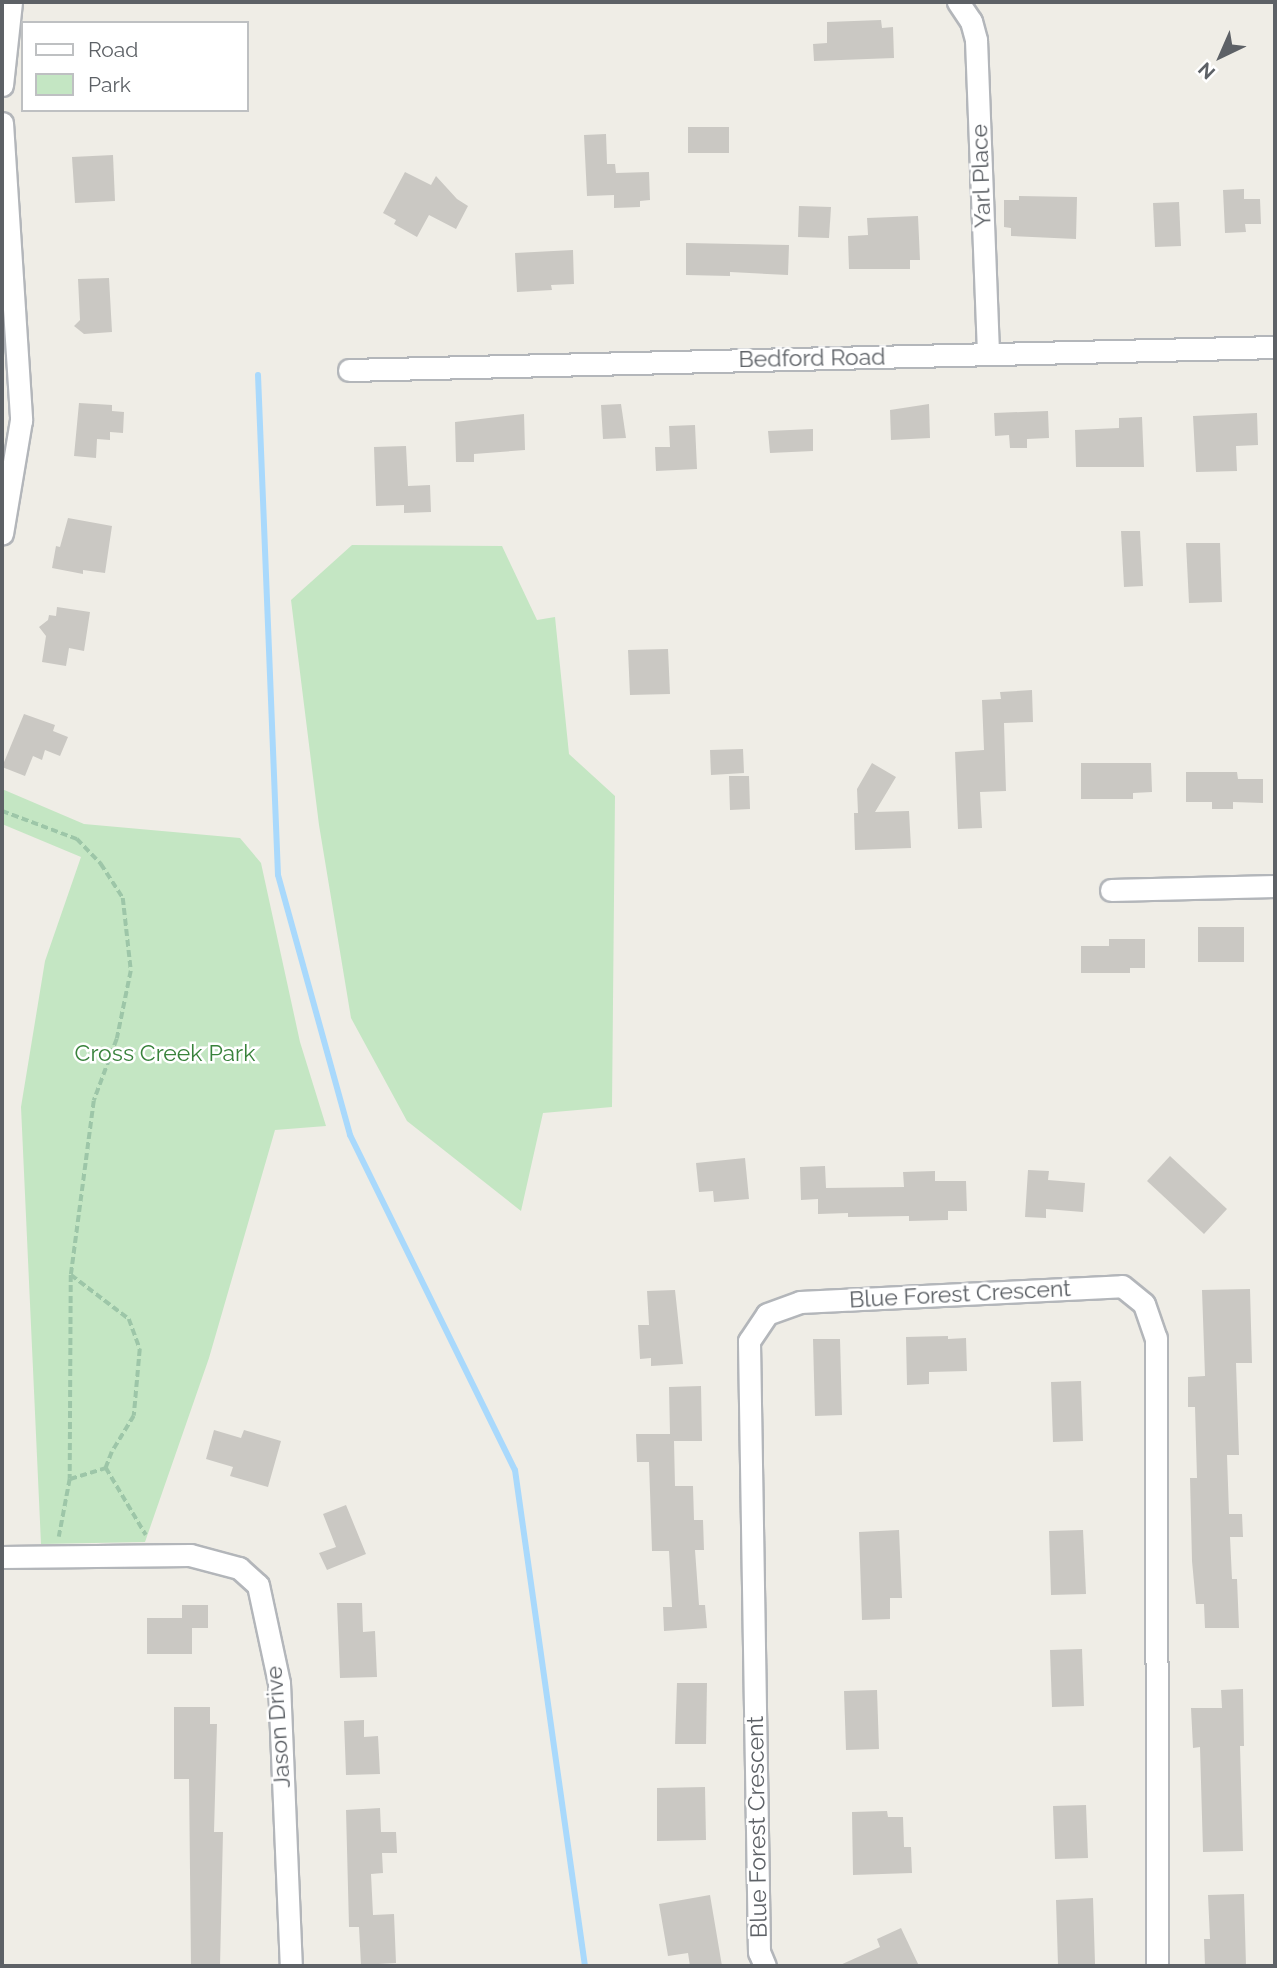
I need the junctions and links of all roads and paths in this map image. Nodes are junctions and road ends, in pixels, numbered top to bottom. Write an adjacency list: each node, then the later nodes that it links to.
1 (11, 2): 3 (street)
2 (958, 2): 6 (street, Yarl Place)
3 (2, 85)
4 (2, 123): 8 (street)
5 (1275, 347): 6 (street, Bedford Road)
6 (988, 354): 7 (street, Bedford Road)
7 (349, 370)
8 (2, 533)
9 (2, 811): 12 (path)
10 (1275, 886): 11 (street)
11 (1111, 890)
12 (71, 1275): 13 (path); 14 (path)
13 (106, 1468): 14 (path); 15 (path)
14 (70, 1479): 16 (path)
15 (158, 1555): 16 (street, Jason Drive); 18 (street, Jason Drive)
16 (55, 1557): 17 (street, Jason Drive)
17 (2, 1558)
18 (291, 1966)
19 (765, 1966): 20 (street, Blue Forest Crescent)
20 (1157, 1966)

